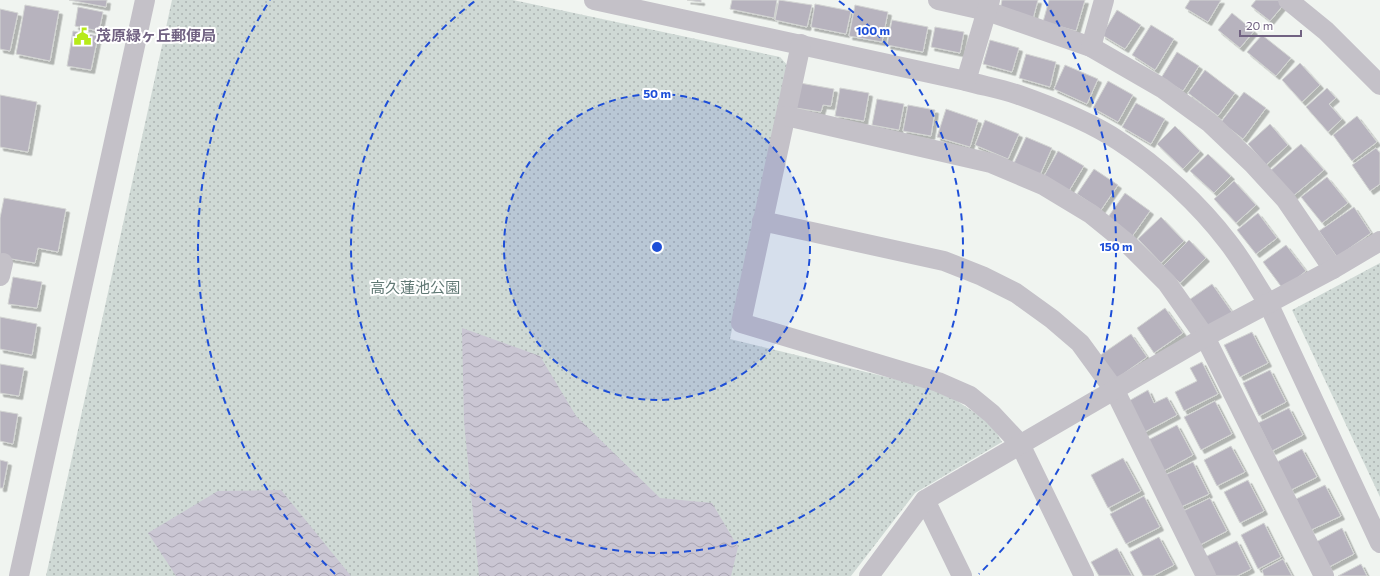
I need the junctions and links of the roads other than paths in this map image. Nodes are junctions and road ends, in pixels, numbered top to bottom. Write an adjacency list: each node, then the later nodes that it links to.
1 (145, 0): 21 (street)
2 (938, 0): 6 (street)
3 (1104, 0): 8 (street)
4 (1288, 0): 10 (street)
5 (602, 1): 7 (street)
6 (989, 5): 8 (street); 9 (street)
7 (801, 44): 9 (street); 11 (street)
8 (1091, 47): 14 (street)
9 (966, 81): 15 (street)
10 (1380, 85)
11 (786, 116): 12 (street); 16 (street)
12 (762, 221): 17 (street); 18 (street)
13 (1380, 241): 14 (street)
14 (1333, 269): 15 (street)
15 (1268, 303): 16 (street); 20 (street)
16 (1205, 337): 17 (street); 26 (street)
17 (1115, 391): 18 (street); 25 (street)
18 (1020, 444): 19 (street); 24 (street)
19 (925, 500): 22 (street); 23 (street)
20 (1380, 543)
21 (19, 576)
22 (868, 576)
23 (962, 576)
24 (1084, 576)
25 (1206, 576)
26 (1324, 576)

